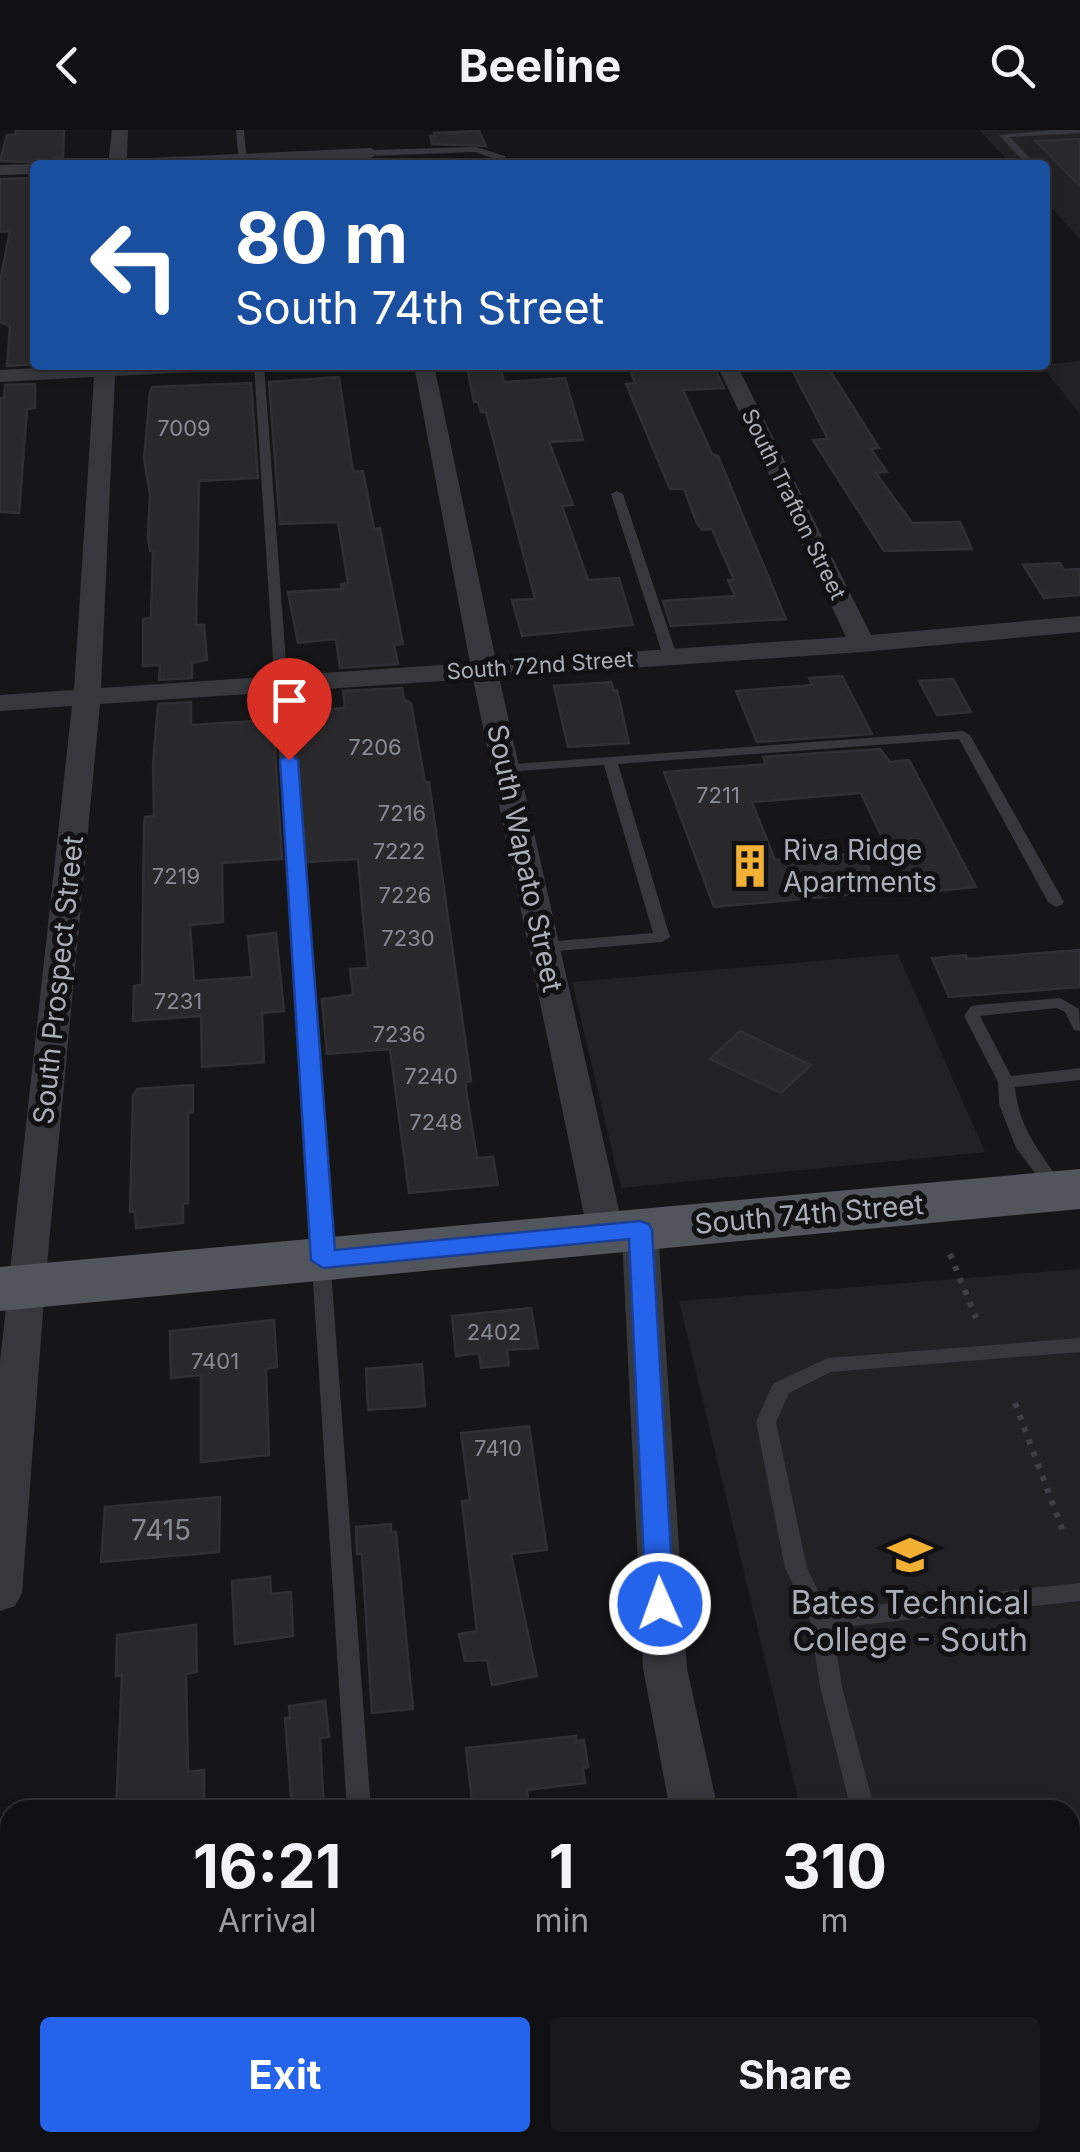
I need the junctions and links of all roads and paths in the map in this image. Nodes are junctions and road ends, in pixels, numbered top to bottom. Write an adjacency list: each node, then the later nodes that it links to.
1 (120, 130): 6 (street)
2 (240, 130): 7 (lane)
3 (367, 130): 5 (street)
4 (1080, 131): 10 (lane)
5 (372, 159): 8 (street); 9 (lane)
6 (117, 160)
7 (243, 160)
8 (329, 160)
9 (503, 160)
10 (1027, 160)
11 (30, 169): 12 (street)
12 (0, 170)
13 (79, 370): 18 (street)
14 (105, 370): 25 (street, South Prospect Street)
15 (259, 370): 24 (lane)
16 (425, 370): 23 (street, South Wapato Street)
17 (729, 370): 21 (street, South Trafton Street)
18 (0, 376)
19 (618, 494): 22 (lane)
20 (1080, 624): 21 (street, South 72nd Street)
21 (862, 644): 22 (street, South 72nd Street)
22 (670, 656): 23 (street, South 72nd Street)
23 (484, 668): 24 (street, South 72nd Street); 28 (street, South Wapato Street)
24 (283, 683): 25 (street, South 72nd Street); 37 (lane)
25 (87, 696): 26 (street, South 72nd Street); 38 (street, South Prospect Street)
26 (0, 702)
27 (610, 760): 28 (lane); 29 (lane); 30 (lane)
28 (506, 768): 30 (street, South Wapato Street)
29 (1056, 902)
30 (544, 947): 35 (street, South Wapato Street)
31 (1080, 1026): 33 (lane)
32 (1080, 1074): 33 (lane)
33 (1006, 1082): 34 (lane)
34 (1068, 1190): 35 (main road, South 74th Street)
35 (624, 1232): 37 (main road, South 74th Street); 47 (street, South Wapato Street)
36 (950, 1254): 39 (path)
37 (323, 1260): 38 (main road, South 74th Street); 46 (lane)
38 (13, 1288): 44 (street, South Prospect Street)
39 (976, 1318)
40 (1080, 1345): 45 (lane)
41 (1015, 1403): 42 (path)
42 (1064, 1534)
43 (1080, 1592): 45 (lane)
44 (0, 1594)
45 (821, 1620): 48 (lane)
46 (359, 1800)
47 (692, 1800)
48 (860, 1800)

